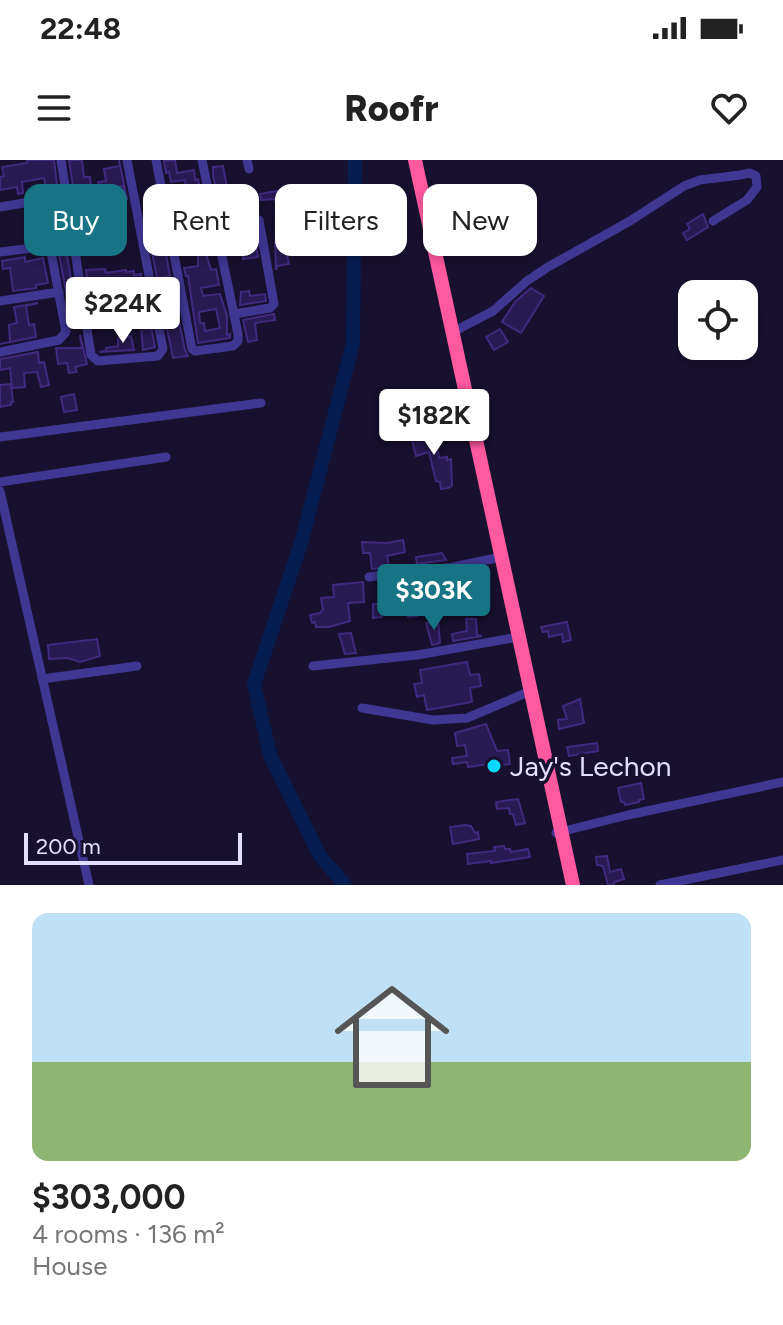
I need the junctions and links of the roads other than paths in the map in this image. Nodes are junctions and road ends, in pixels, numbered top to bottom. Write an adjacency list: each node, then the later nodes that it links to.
1 (61, 160): 2 (street)
2 (127, 160)
3 (156, 160): 16 (street)
4 (202, 160): 16 (street)
5 (409, 160): 24 (highway)
6 (415, 160): 17 (highway)
7 (24, 204): 8 (street)
8 (0, 207)
9 (259, 220): 16 (street)
10 (713, 221): 17 (street)
11 (24, 249): 12 (street)
12 (0, 252)
13 (52, 256): 14 (street)
14 (59, 292): 15 (street); 18 (street)
15 (0, 301)
16 (234, 314)
17 (453, 332): 33 (highway)
18 (0, 352)
19 (261, 403): 20 (street)
20 (0, 437)
21 (166, 457): 22 (street)
22 (0, 482)
23 (0, 491): 29 (street)
24 (496, 558): 25 (street); 26 (highway)
25 (369, 577)
26 (513, 638): 28 (street); 30 (highway)
27 (137, 666): 29 (street)
28 (313, 666)
29 (42, 679): 35 (street)
30 (526, 693): 31 (street); 33 (highway)
31 (362, 708)
32 (783, 782): 33 (street)
33 (558, 832): 36 (highway); 37 (highway)
34 (783, 860): 38 (street)
35 (89, 885)
36 (566, 885)
37 (573, 885)
38 (660, 885)

